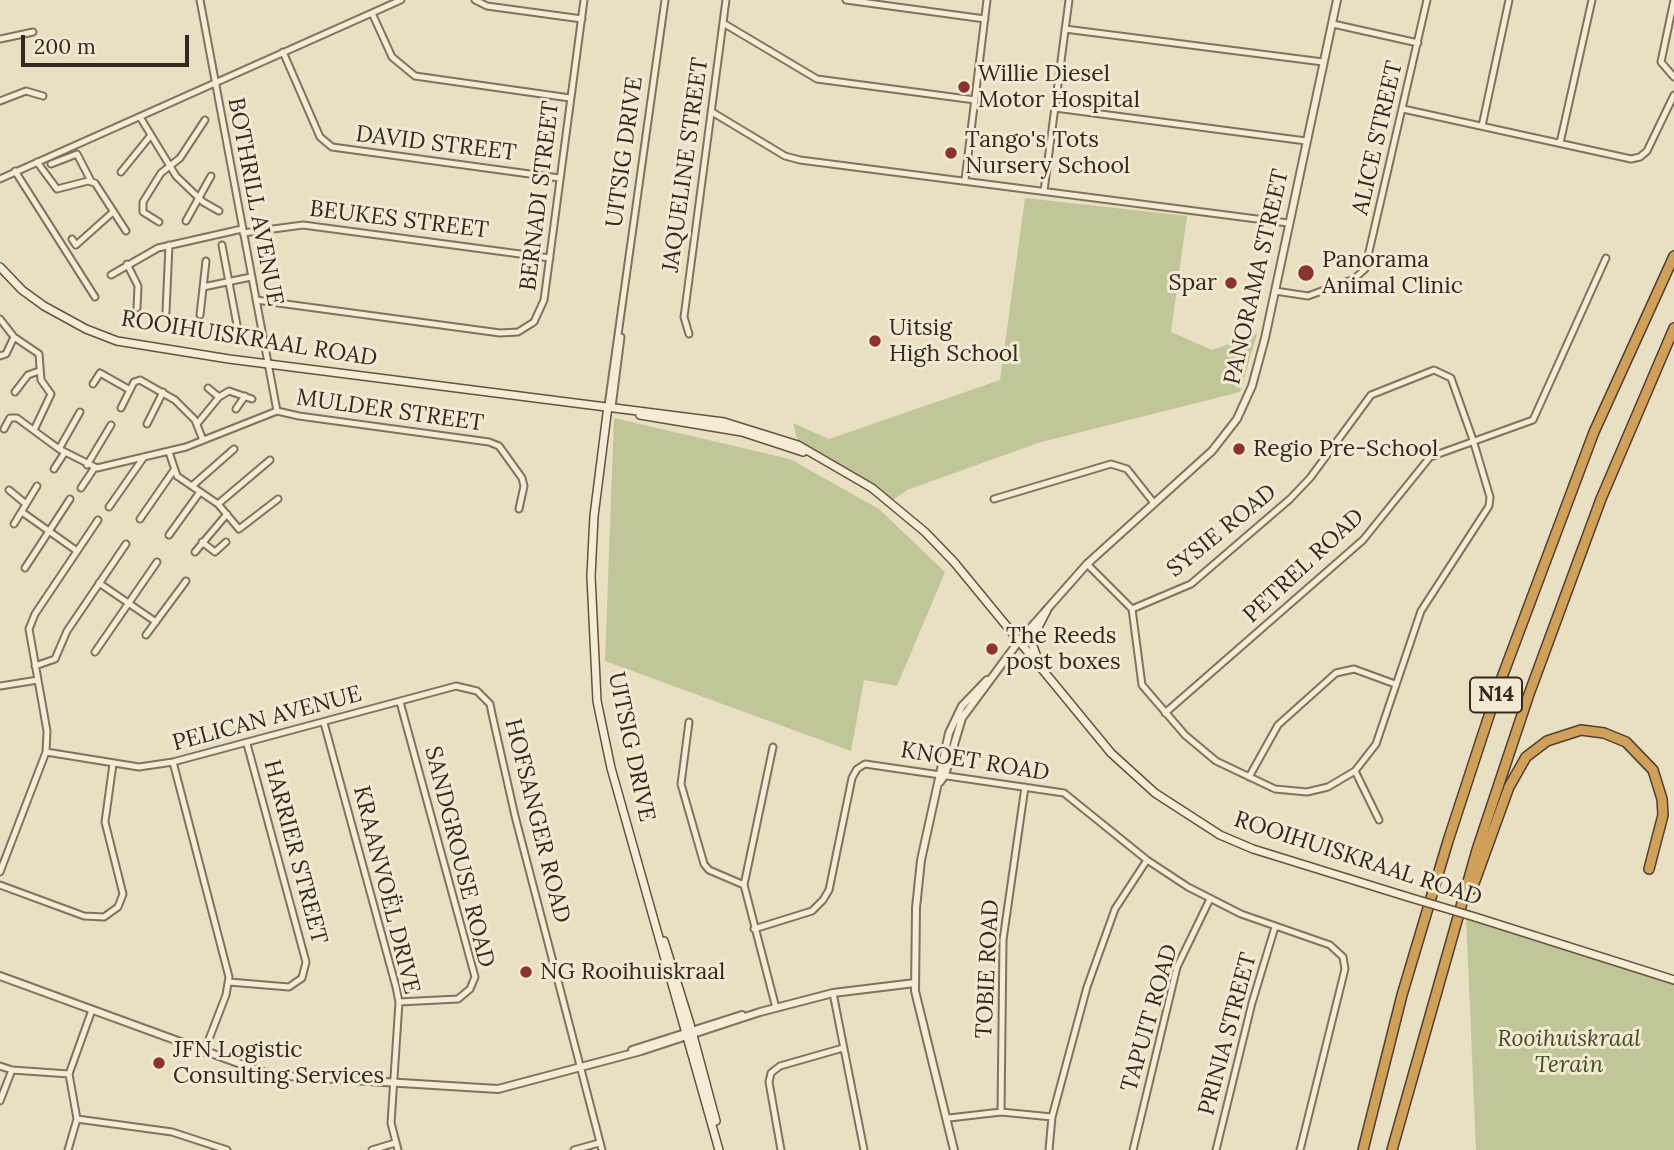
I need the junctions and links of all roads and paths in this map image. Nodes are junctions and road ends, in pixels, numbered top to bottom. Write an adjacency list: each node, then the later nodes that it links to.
1 (200, 0): 27 (street, BOTHRILL AVENUE)
2 (401, 0): 15 (street)
3 (475, 0): 16 (street)
4 (584, 0): 16 (street, BERNADI STREET)
5 (665, 0): 98 (street, UITSIG DRIVE)
6 (726, 0): 18 (street, JAQUELINE STREET)
7 (846, 0): 17 (street)
8 (987, 0): 17 (street)
9 (1069, 0): 20 (street)
10 (1337, 0): 19 (street, PANORAMA STREET)
11 (1427, 0): 23 (street, ALICE STREET)
12 (1509, 0): 38 (street)
13 (1592, 0): 41 (street)
14 (1674, 0): 26 (street)
15 (372, 13): 24 (street); 30 (street)
16 (582, 19): 30 (street, BERNADI STREET)
17 (985, 19): 31 (street)
18 (723, 23): 31 (street); 35 (street, JAQUELINE STREET)
19 (1333, 24): 23 (street); 25 (street, PANORAMA STREET)
20 (1065, 29): 25 (street); 33 (street)
21 (33, 32): 22 (street)
22 (0, 39)
23 (1418, 43): 34 (street, ALICE STREET)
24 (283, 52): 27 (street); 49 (street, DAVID STREET)
25 (1323, 62): 40 (street, PANORAMA STREET)
26 (1674, 77)
27 (215, 82): 36 (street); 60 (street, BOTHRILL AVENUE)
28 (1674, 95): 41 (street)
29 (43, 96): 32 (street)
30 (570, 98): 49 (street, BERNADI STREET)
31 (975, 100): 50 (street)
32 (0, 102)
33 (1055, 108): 40 (street); 52 (street)
34 (1402, 109): 38 (street); 74 (street, ALICE STREET)
35 (712, 112): 50 (street); 83 (street, JAQUELINE STREET)
36 (140, 117): 39 (street); 42 (street)
37 (205, 120): 44 (street)
38 (1482, 126): 41 (street)
39 (151, 135): 44 (street); 46 (street)
40 (1306, 141): 58 (street, PANORAMA STREET)
41 (1560, 143)
42 (37, 162): 45 (street); 51 (street)
43 (51, 164): 51 (street)
44 (170, 167): 53 (street); 57 (street)
45 (15, 171): 48 (street); 75 (street)
46 (121, 172)
47 (211, 176): 53 (street)
48 (0, 177)
49 (559, 178): 65 (street, BERNADI STREET)
50 (965, 180): 52 (street)
51 (91, 181): 55 (street)
52 (1044, 191): 58 (street)
53 (200, 197): 54 (street); 56 (street)
54 (219, 211)
55 (113, 212): 59 (street); 61 (street)
56 (186, 221)
57 (159, 222)
58 (1288, 222): 74 (street, PANORAMA STREET)
59 (126, 231)
60 (243, 231): 63 (street, BEUKES STREET); 65 (street, BEUKES STREET); 71 (street, BOTHRILL AVENUE)
61 (72, 239)
62 (222, 244): 72 (street)
63 (169, 245): 68 (street, BEUKES STREET); 78 (street)
64 (1674, 256): 219 (highway, N14)
65 (550, 258): 76 (street, BERNADI STREET)
66 (1606, 258): 107 (street, PETREL ROAD)
67 (206, 261): 73 (street)
68 (127, 264): 70 (street, BEUKES STREET); 77 (street)
69 (0, 267): 86 (main road, ROOIHUISKRAAL ROAD)
70 (111, 275)
71 (251, 277): 72 (street); 76 (street, BOTHRILL AVENUE)
72 (229, 281): 73 (street); 81 (street)
73 (203, 287): 79 (street)
74 (1275, 291): 125 (street, PANORAMA STREET)
75 (95, 297)
76 (256, 300): 86 (street, BOTHRILL AVENUE)
77 (137, 308)
78 (166, 312)
79 (200, 314)
80 (0, 319): 84 (street)
81 (237, 325)
82 (1674, 328): 193 (highway, N14)
83 (690, 334)
84 (14, 337): 85 (street); 87 (street)
85 (0, 356)
86 (268, 363): 98 (main road, ROOIHUISKRAAL ROAD); 99 (street, BOTHRILL AVENUE)
87 (39, 371): 91 (street); 104 (street)
88 (93, 384): 90 (street)
89 (208, 388): 94 (street)
90 (130, 390): 92 (street); 96 (street)
91 (15, 392)
92 (163, 392): 101 (street); 102 (street)
93 (245, 396): 94 (street); 95 (street); 97 (street)
94 (219, 397): 102 (street)
95 (252, 399)
96 (121, 408)
97 (236, 409)
98 (610, 409): 152 (main road, ROOIHUISKRAAL ROAD); 190 (main road, UITSIG DRIVE)
99 (277, 411): 106 (street, MULDER STREET); 129 (street, MULDER STREET)
100 (80, 412): 109 (street)
101 (147, 424)
102 (197, 424): 106 (street)
103 (111, 425): 113 (street)
104 (35, 428): 105 (street); 109 (street)
105 (4, 429)
106 (203, 440): 110 (street, MULDER STREET)
107 (1473, 440): 148 (street, SYSIE ROAD); 157 (street); 161 (street, PETREL ROAD)
108 (234, 449): 118 (street)
109 (62, 450): 113 (street); 115 (street)
110 (169, 452): 111 (street, MULDER STREET); 116 (street)
111 (144, 457): 114 (street, MULDER STREET); 128 (street)
112 (270, 460): 127 (street)
113 (87, 465): 114 (street)
114 (95, 467): 119 (street)
115 (54, 469)
116 (174, 470): 118 (street); 132 (street)
117 (37, 486): 126 (street)
118 (192, 486): 121 (street)
119 (81, 488)
120 (9, 490): 126 (street)
121 (200, 492): 127 (street); 136 (street)
122 (70, 499): 135 (street)
123 (278, 499): 131 (street)
124 (994, 499): 125 (street)
125 (1154, 503): 143 (street, PANORAMA STREET)
126 (26, 504): 130 (street)
127 (218, 504): 131 (street)
128 (109, 508)
129 (519, 509)
130 (22, 512): 134 (street); 135 (street)
131 (226, 514): 137 (street)
132 (140, 519)
133 (98, 520): 140 (street)
134 (14, 524)
135 (50, 532): 140 (street); 144 (street)
136 (169, 535)
137 (202, 542): 138 (street); 141 (street)
138 (226, 542)
139 (126, 544): 146 (street)
140 (77, 551): 154 (street)
141 (195, 552)
142 (157, 562): 147 (street)
143 (1087, 564): 148 (street); 149 (street, PANORAMA STREET)
144 (25, 568)
145 (186, 581): 150 (street)
146 (99, 583): 147 (street); 154 (street)
147 (127, 604): 150 (street); 153 (street)
148 (1132, 609): 161 (street)
149 (1047, 610): 152 (street, PANORAMA STREET); 155 (main road)
150 (156, 622): 151 (street)
151 (146, 635)
152 (1018, 643): 155 (main road, ROOIHUISKRAAL ROAD); 170 (street, PANORAMA STREET)
153 (95, 652)
154 (35, 666): 156 (street)
155 (1044, 671): 183 (main road, ROOIHUISKRAAL ROAD, bridge)
156 (38, 680): 158 (street); 166 (street)
157 (1395, 684): 169 (street); 171 (street)
158 (0, 686)
159 (400, 702): 160 (street, PELICAN AVENUE); 163 (street, PELICAN AVENUE); 187 (street, SANDGROUSE ROAD)
160 (490, 704): 195 (street, HOFSANGER ROAD)
161 (1165, 713): 171 (street)
162 (689, 722): 178 (street)
163 (324, 723): 164 (street, PELICAN AVENUE); 187 (street, KRAANVOËL DRIVE)
164 (247, 744): 167 (street, PELICAN AVENUE); 184 (street, HARRIER STREET)
165 (773, 747): 178 (street)
166 (46, 751): 168 (street, PELICAN AVENUE); 176 (street)
167 (173, 762): 168 (street, PELICAN AVENUE); 184 (street)
168 (113, 764): 177 (street)
169 (1355, 771): 171 (street); 173 (street)
170 (942, 777): 172 (street, KNOET ROAD); 181 (street, KNOET ROAD); 185 (street, PANORAMA STREET)
171 (1249, 777)
172 (1025, 786): 174 (street, KNOET ROAD); 200 (street, TOBIE ROAD)
173 (1378, 820)
174 (1147, 860): 179 (street, KNOET ROAD); 201 (street)
175 (1649, 869): 193 (highway)
176 (0, 872)
177 (0, 885)
178 (744, 885): 181 (street)
179 (1210, 899): 180 (street, KNOET ROAD); 216 (street, TAPUIT ROAD)
180 (1275, 927): 217 (street, PRINIA STREET); 218 (street, KNOET ROAD)
181 (754, 929): 188 (street)
182 (0, 976): 189 (street)
183 (1674, 979)
184 (229, 982): 192 (street)
185 (915, 983): 186 (street); 202 (street, PANORAMA STREET)
186 (833, 993): 188 (street); 191 (street)
187 (399, 1002): 198 (street, KRAANVOËL DRIVE)
188 (776, 1008): 190 (street)
189 (92, 1010): 192 (street); 197 (street)
190 (690, 1034): 195 (street); 211 (main road, UITSIG DRIVE)
191 (844, 1048): 212 (street); 213 (street)
192 (204, 1052): 198 (street)
193 (1417, 1059): 220 (highway, N14)
194 (0, 1066): 196 (street)
195 (582, 1066): 198 (street); 205 (street, HOFSANGER ROAD)
196 (12, 1070): 197 (street); 199 (street)
197 (69, 1074): 203 (street)
198 (393, 1084): 204 (street, KRAANVOËL DRIVE)
199 (0, 1101)
200 (1001, 1112): 201 (street); 202 (street)
201 (1052, 1117): 215 (street)
202 (949, 1118): 214 (street, PANORAMA STREET)
203 (77, 1119): 206 (street); 207 (street)
204 (395, 1143): 208 (street); 209 (street, KRAANVOËL DRIVE)
205 (601, 1147): 210 (street)
206 (68, 1150)
207 (227, 1150)
208 (372, 1150)
209 (398, 1150)
210 (574, 1150)
211 (721, 1150)
212 (781, 1150)
213 (864, 1150)
214 (954, 1150)
215 (1049, 1150)
216 (1133, 1150)
217 (1216, 1150)
218 (1300, 1150)
219 (1363, 1150)
220 (1392, 1150)

